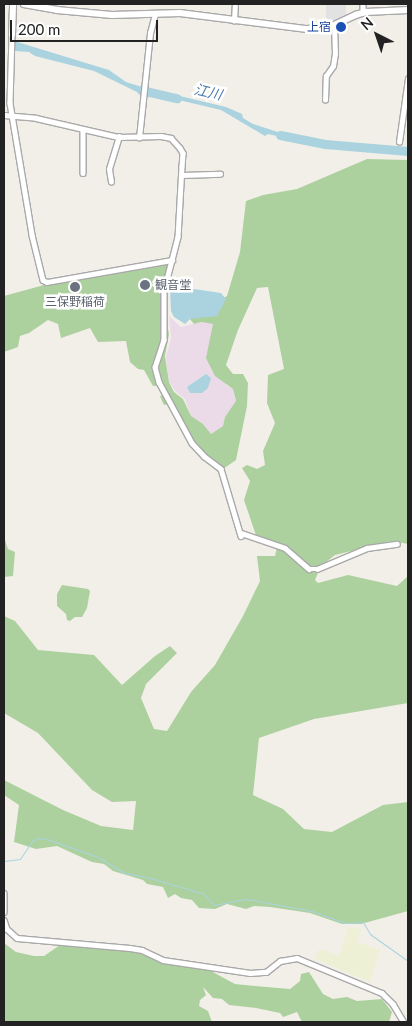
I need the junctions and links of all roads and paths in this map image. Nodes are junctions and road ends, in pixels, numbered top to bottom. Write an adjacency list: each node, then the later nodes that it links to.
1 (13, 4): 10 (street)
2 (24, 4): 7 (street)
3 (236, 4): 8 (street)
4 (363, 4): 6 (street)
5 (408, 10): 6 (street)
6 (363, 13): 9 (street)
7 (154, 14): 8 (street); 17 (street)
8 (234, 21): 9 (street)
9 (334, 26): 12 (street)
10 (12, 35): 14 (street)
11 (408, 79): 18 (street)
12 (325, 100)
13 (4, 115): 14 (street)
14 (12, 115): 15 (street); 23 (street)
15 (83, 131): 16 (street); 19 (street)
16 (119, 138): 17 (street); 22 (street)
17 (139, 138): 21 (street)
18 (399, 142)
19 (83, 172)
20 (220, 174): 21 (street)
21 (182, 175): 23 (street)
22 (111, 182)
23 (172, 260): 24 (street)
24 (396, 544)
25 (4, 893): 26 (street)
26 (4, 912)
27 (4, 920): 28 (street)
28 (404, 1022)

